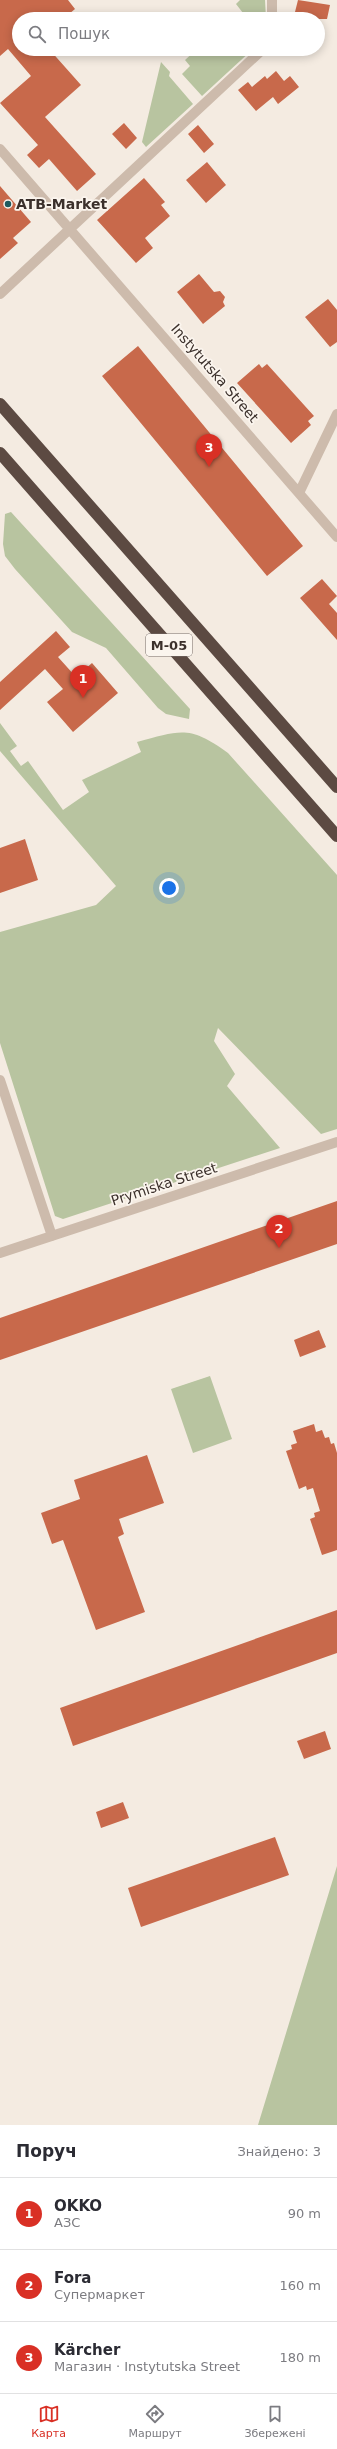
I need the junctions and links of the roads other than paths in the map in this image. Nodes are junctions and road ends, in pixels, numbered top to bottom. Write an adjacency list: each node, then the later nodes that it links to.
1 (272, 0): 2 (street)
2 (272, 12)
3 (255, 56): 5 (street)
4 (0, 149): 5 (street, Instytutska Street)
5 (70, 229): 6 (street); 10 (street, Instytutska Street)
6 (0, 294)
7 (0, 404): 12 (highway, М-05)
8 (337, 414): 10 (street)
9 (0, 453): 13 (highway, М-05)
10 (299, 493): 11 (street, Instytutska Street)
11 (337, 537)
12 (337, 787)
13 (337, 836)
14 (0, 1080): 16 (street)
15 (337, 1142): 16 (street, Prymiska Street)
16 (52, 1236): 17 (street, Prymiska Street)
17 (0, 1253)

